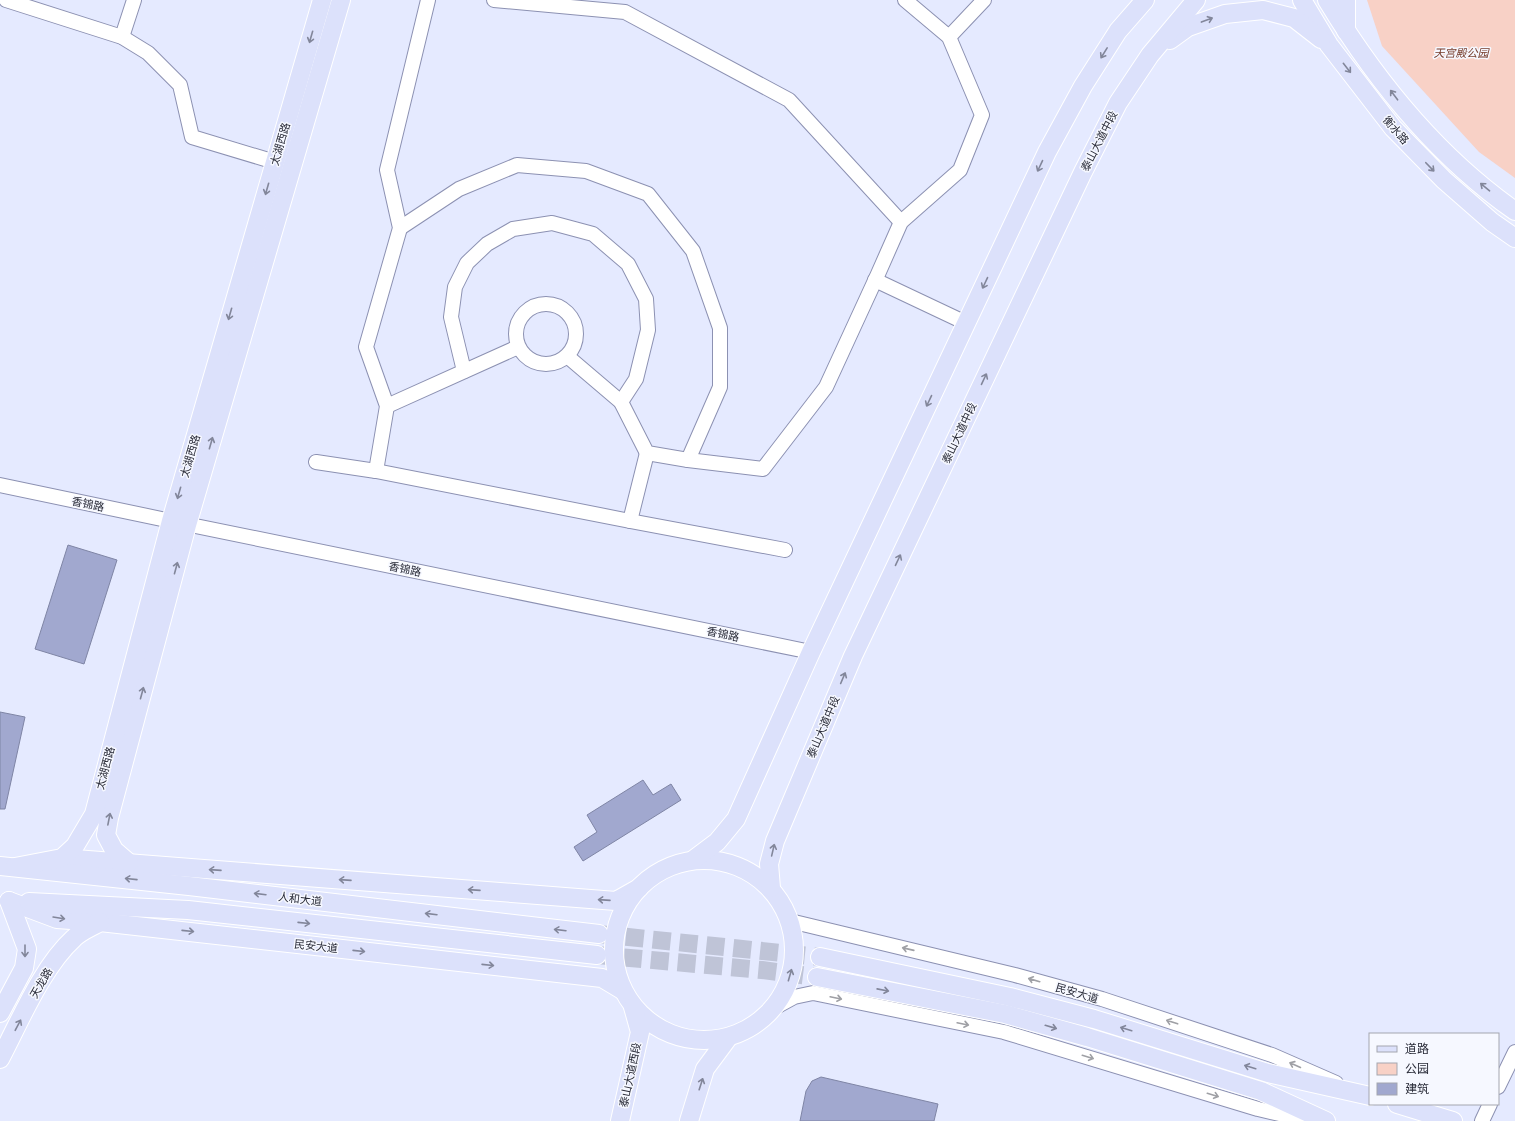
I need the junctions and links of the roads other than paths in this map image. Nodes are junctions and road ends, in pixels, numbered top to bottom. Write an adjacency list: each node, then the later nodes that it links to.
1 (6, 0): 17 (street)
2 (134, 0): 17 (street)
3 (322, 0): 21 (main road, 太湖西路, one-way to 21)
4 (341, 0): 39 (main road, 太湖西路, one-way to 4)
5 (428, 0): 24 (street)
6 (494, 0): 23 (street)
7 (906, 0): 18 (street)
8 (984, 0): 18 (street)
9 (1134, 0): 15 (main road)
10 (1145, 0): 15 (main road)
11 (1196, 0): 20 (main road, 泰山大道中段)
12 (1302, 0): 19 (main road, 衡水路)
13 (1327, 0): 16 (main road, 衡水路)
14 (1346, 0): 16 (main road)
15 (1118, 31): 27 (main road, one-way to 27)
16 (1346, 32): 22 (main road, 衡水路, one-way to 16)
17 (122, 37): 21 (street)
18 (949, 37): 23 (street)
19 (1329, 45): 20 (main road, one-way to 19); 25 (main road, 衡水路, one-way to 25)
20 (1150, 55): 47 (main road, 泰山大道中段, one-way to 20)
21 (275, 162): 39 (main road, 太湖西路, one-way to 39)
22 (1515, 212)
23 (901, 222): 26 (street)
24 (400, 228): 32 (street); 34 (street)
25 (1515, 238)
26 (875, 280): 27 (street); 34 (street)
27 (966, 323): 41 (main road, one-way to 41)
28 (518, 347): 29 (street); 29 (street); 30 (street)
29 (567, 356): 31 (street)
30 (464, 370): 31 (street); 32 (street)
31 (621, 402): 33 (street)
32 (387, 406): 36 (street)
33 (647, 453): 34 (street); 38 (street)
34 (688, 460)
35 (316, 462): 36 (street)
36 (376, 471): 38 (street)
37 (0, 485): 39 (street, 香锦路)
38 (630, 521): 40 (street)
39 (179, 523): 41 (street, 香锦路); 42 (main road, 太湖西路); 44 (main road, 太湖西路, one-way to 39)
40 (785, 550)
41 (811, 652): 43 (main road)
42 (62, 858): 44 (main road); 45 (main road)
43 (692, 860): 46 (main road); 47 (main road)
44 (129, 863): 46 (main road, one-way to 44)
45 (7, 866): 51 (main road, 人和大道, one-way to 45)
46 (639, 888): 55 (main road)
47 (771, 888): 49 (main road)
48 (4, 901): 50 (main road, 民安大道, one-way to 50); 52 (main road, 人和大道, one-way to 52); 58 (main road, 天龙路, one-way to 58)
49 (790, 921): 57 (main road, one-way to 49); 63 (street, 民安大道, one-way to 49)
50 (100, 922): 55 (main road, 民安大道, one-way to 55); 61 (main road, 天龙路, one-way to 50)
51 (599, 934)
52 (597, 955)
53 (820, 957): 63 (main road, 民安大道, one-way to 53)
54 (817, 977): 69 (main road, one-way to 69)
55 (622, 990): 56 (main road)
56 (633, 1006): 59 (main road); 66 (main road, 泰山大道西段)
57 (772, 1009): 59 (main road); 68 (street, one-way to 68)
58 (0, 1014)
59 (728, 1038): 67 (main road, one-way to 59)
60 (1515, 1052): 62 (street)
61 (0, 1059)
62 (1499, 1086)
63 (1363, 1094)
64 (1400, 1105): 70 (main road)
65 (1490, 1105): 71 (street)
66 (620, 1121)
67 (689, 1121)
68 (1310, 1121)
69 (1326, 1121)
70 (1454, 1121)
71 (1482, 1121)

